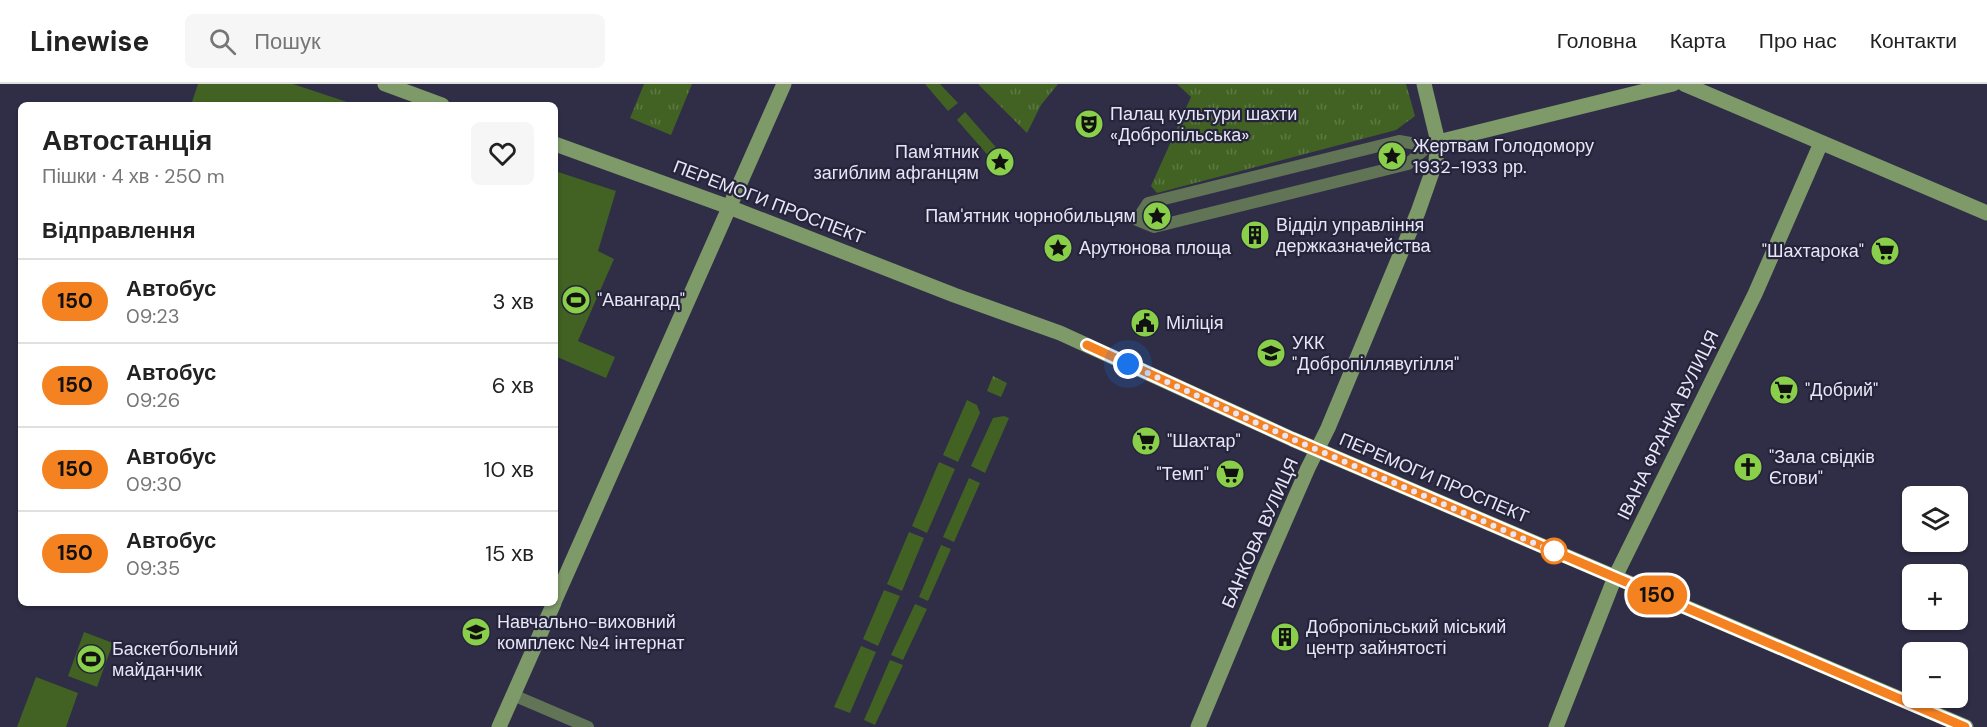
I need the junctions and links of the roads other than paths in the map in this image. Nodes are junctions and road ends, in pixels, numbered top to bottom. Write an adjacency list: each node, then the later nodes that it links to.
1 (385, 84): 6 (street)
2 (784, 84): 10 (street)
3 (1424, 84): 8 (street, БАНКОВА ВУЛИЦЯ)
4 (1673, 84): 8 (street)
5 (1684, 84): 7 (street)
6 (434, 102)
7 (1821, 143): 11 (street); 13 (street, ІВАНА ФРАНКА ВУЛИЦЯ)
8 (1433, 144): 8 (street); 12 (street, БАНКОВА ВУЛИЦЯ)
9 (558, 145): 10 (street, ПЕРЕМОГИ ПРОСПЕКТ)
10 (729, 207): 12 (street, ПЕРЕМОГИ ПРОСПЕКТ); 14 (street)
11 (1987, 213)
12 (1318, 450): 13 (street, ПЕРЕМОГИ ПРОСПЕКТ); 19 (street, БАНКОВА ВУЛИЦЯ)
13 (1615, 577): 20 (street, ІВАНА ФРАНКА ВУЛИЦЯ); 21 (street, ПЕРЕМОГИ ПРОСПЕКТ)
14 (558, 593)
15 (552, 606): 16 (street)
16 (513, 695): 17 (street); 18 (street)
17 (500, 727)
18 (588, 727)
19 (1198, 727)
20 (1556, 727)
21 (1966, 727)

